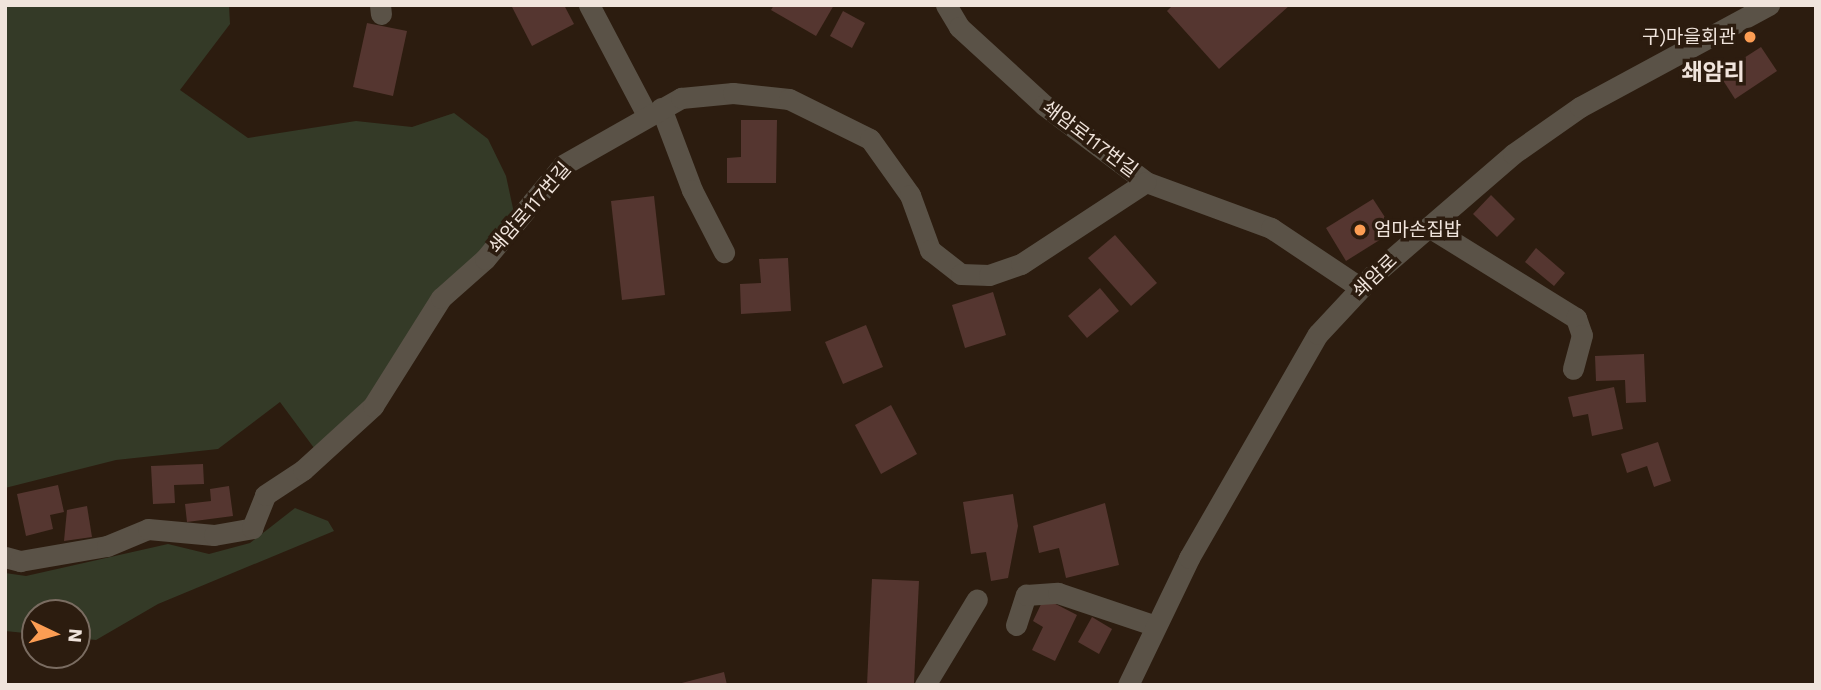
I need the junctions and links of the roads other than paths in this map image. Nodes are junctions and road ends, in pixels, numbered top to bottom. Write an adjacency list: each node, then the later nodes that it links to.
1 (589, 5): 4 (street)
2 (946, 5): 5 (street, 쇄암로117번길)
3 (1769, 5): 6 (street, 쇄암로)
4 (654, 111): 5 (street, 쇄암로117번길); 7 (street); 10 (street, 쇄암로117번길)
5 (1146, 182): 8 (street, 쇄암로117번길)
6 (1429, 227): 8 (street, 쇄암로); 9 (street)
7 (724, 252)
8 (1362, 288): 13 (street, 쇄암로)
9 (1573, 369)
10 (5, 557)
11 (976, 599): 14 (street)
12 (1016, 625): 13 (street)
13 (1156, 626): 15 (street, 쇄암로)
14 (925, 685)
15 (1128, 685)

